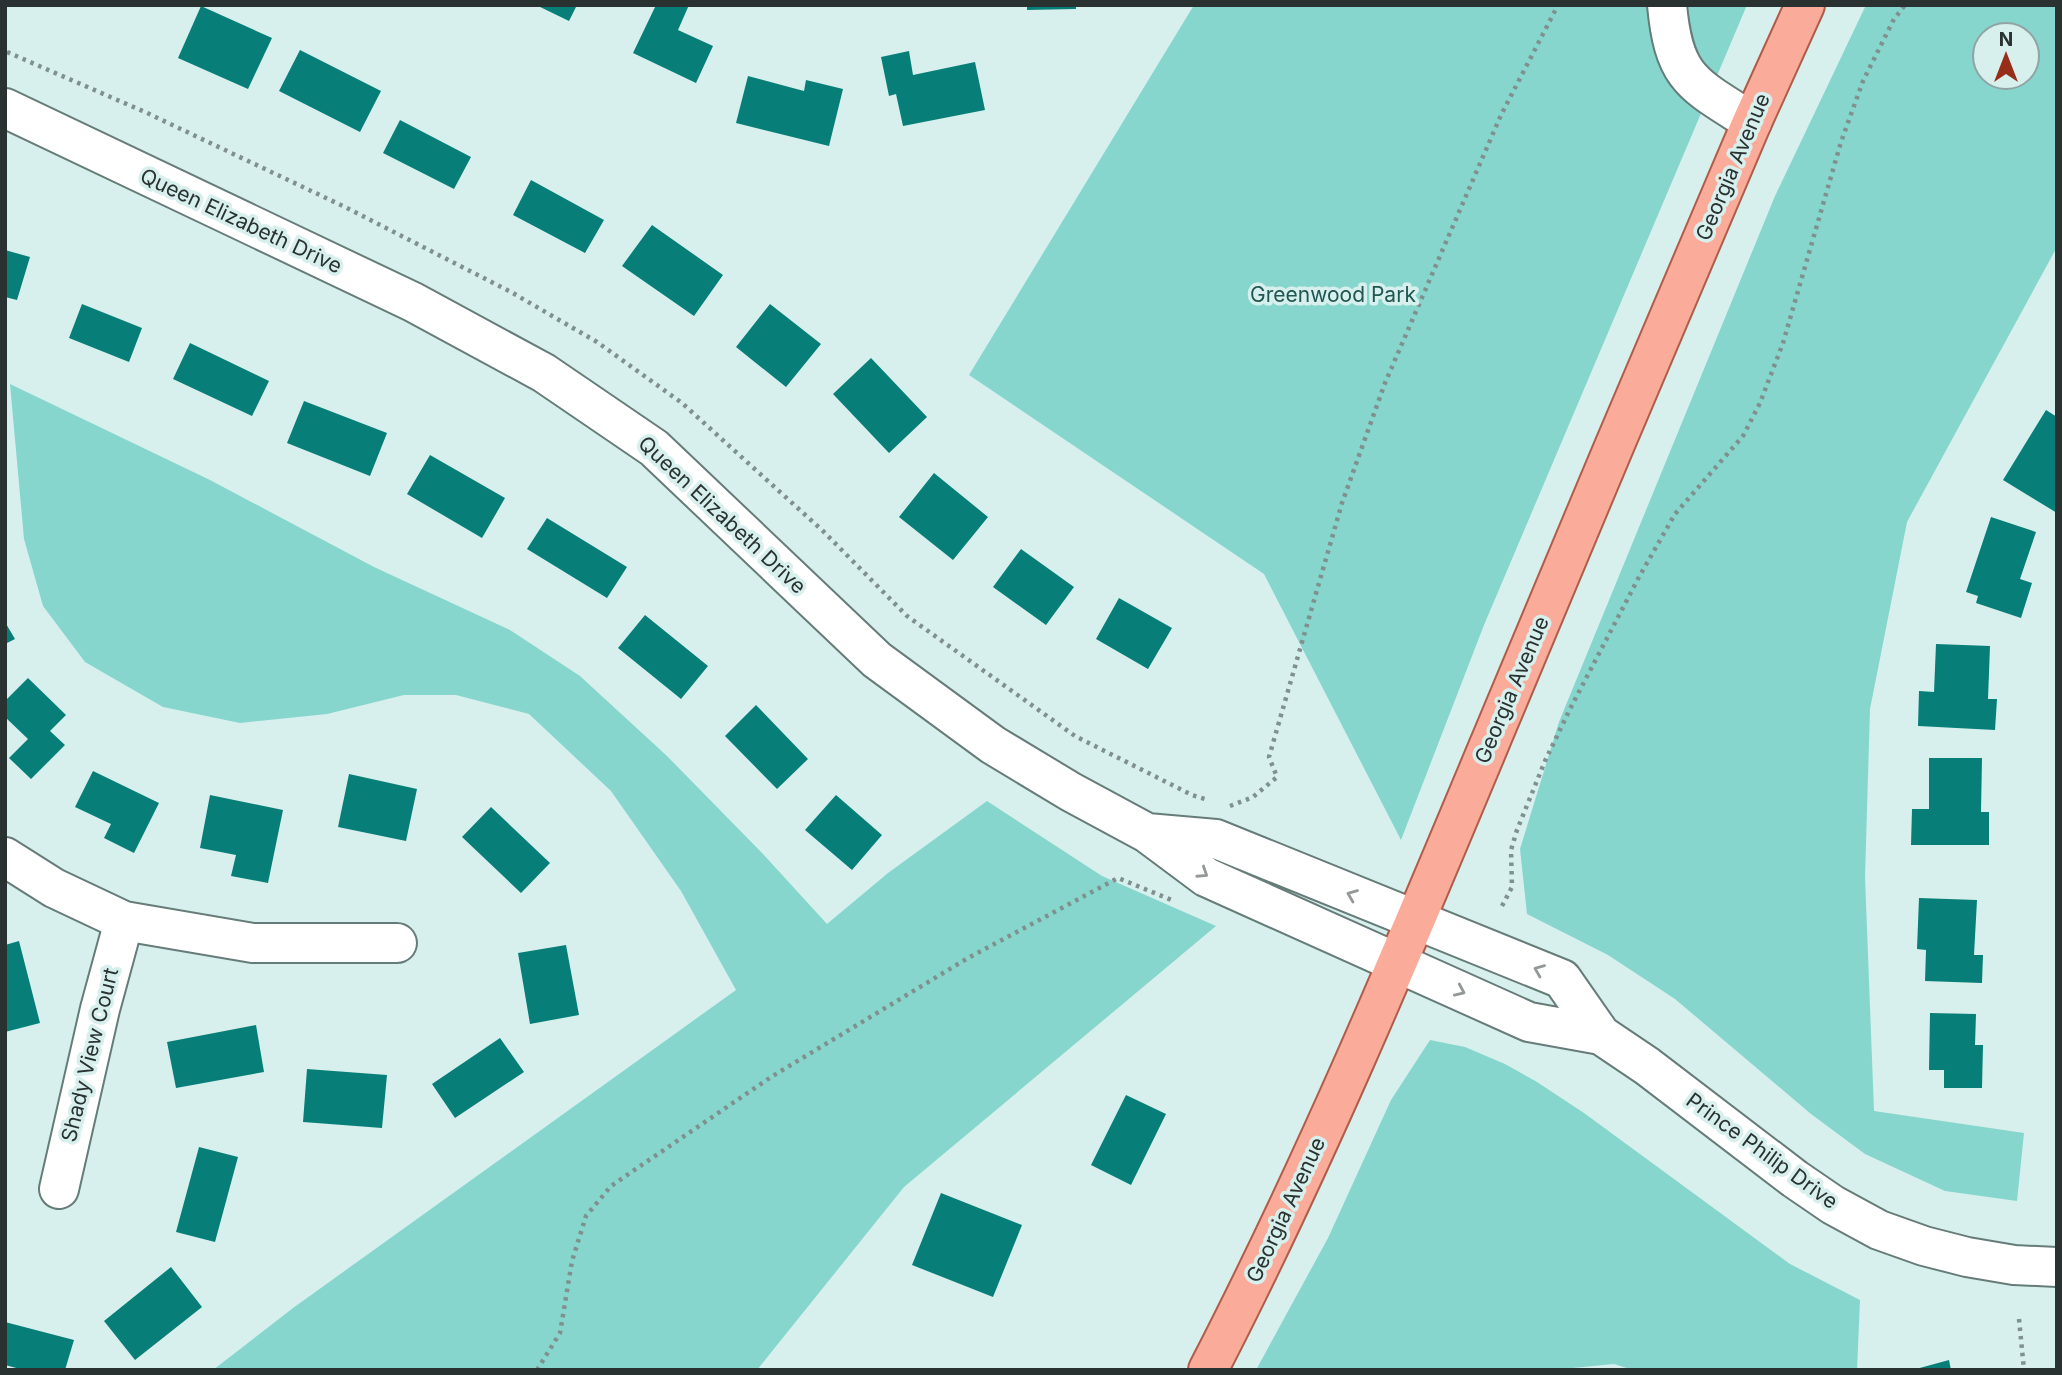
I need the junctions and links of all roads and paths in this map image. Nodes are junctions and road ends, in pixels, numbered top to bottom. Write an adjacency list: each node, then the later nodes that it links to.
1 (1558, 5): 7 (path)
2 (1667, 5): 6 (street)
3 (1805, 5): 6 (main road, Georgia Avenue)
4 (1905, 5): 11 (path)
5 (5, 108): 8 (street, Queen Elizabeth Drive)
6 (1752, 122): 12 (main road, Georgia Avenue)
7 (1230, 806)
8 (1147, 834): 12 (street, Queen Elizabeth Drive, one-way to 8); 15 (street, Queen Elizabeth Drive, one-way to 15)
9 (5, 858): 13 (street)
10 (1118, 878): 20 (path)
11 (1502, 906)
12 (1416, 920): 15 (main road, Georgia Avenue); 16 (street, Prince Philip Drive, one-way to 12)
13 (124, 921): 14 (street); 17 (street, Shady View Court)
14 (397, 943)
15 (1397, 963): 16 (street, Prince Philip Drive, one-way to 16); 21 (main road, Georgia Avenue)
16 (1601, 1035): 18 (street, Prince Philip Drive)
17 (59, 1189)
18 (2057, 1267)
19 (2020, 1319): 22 (path)
20 (537, 1370)
21 (1209, 1370)
22 (2024, 1370)

